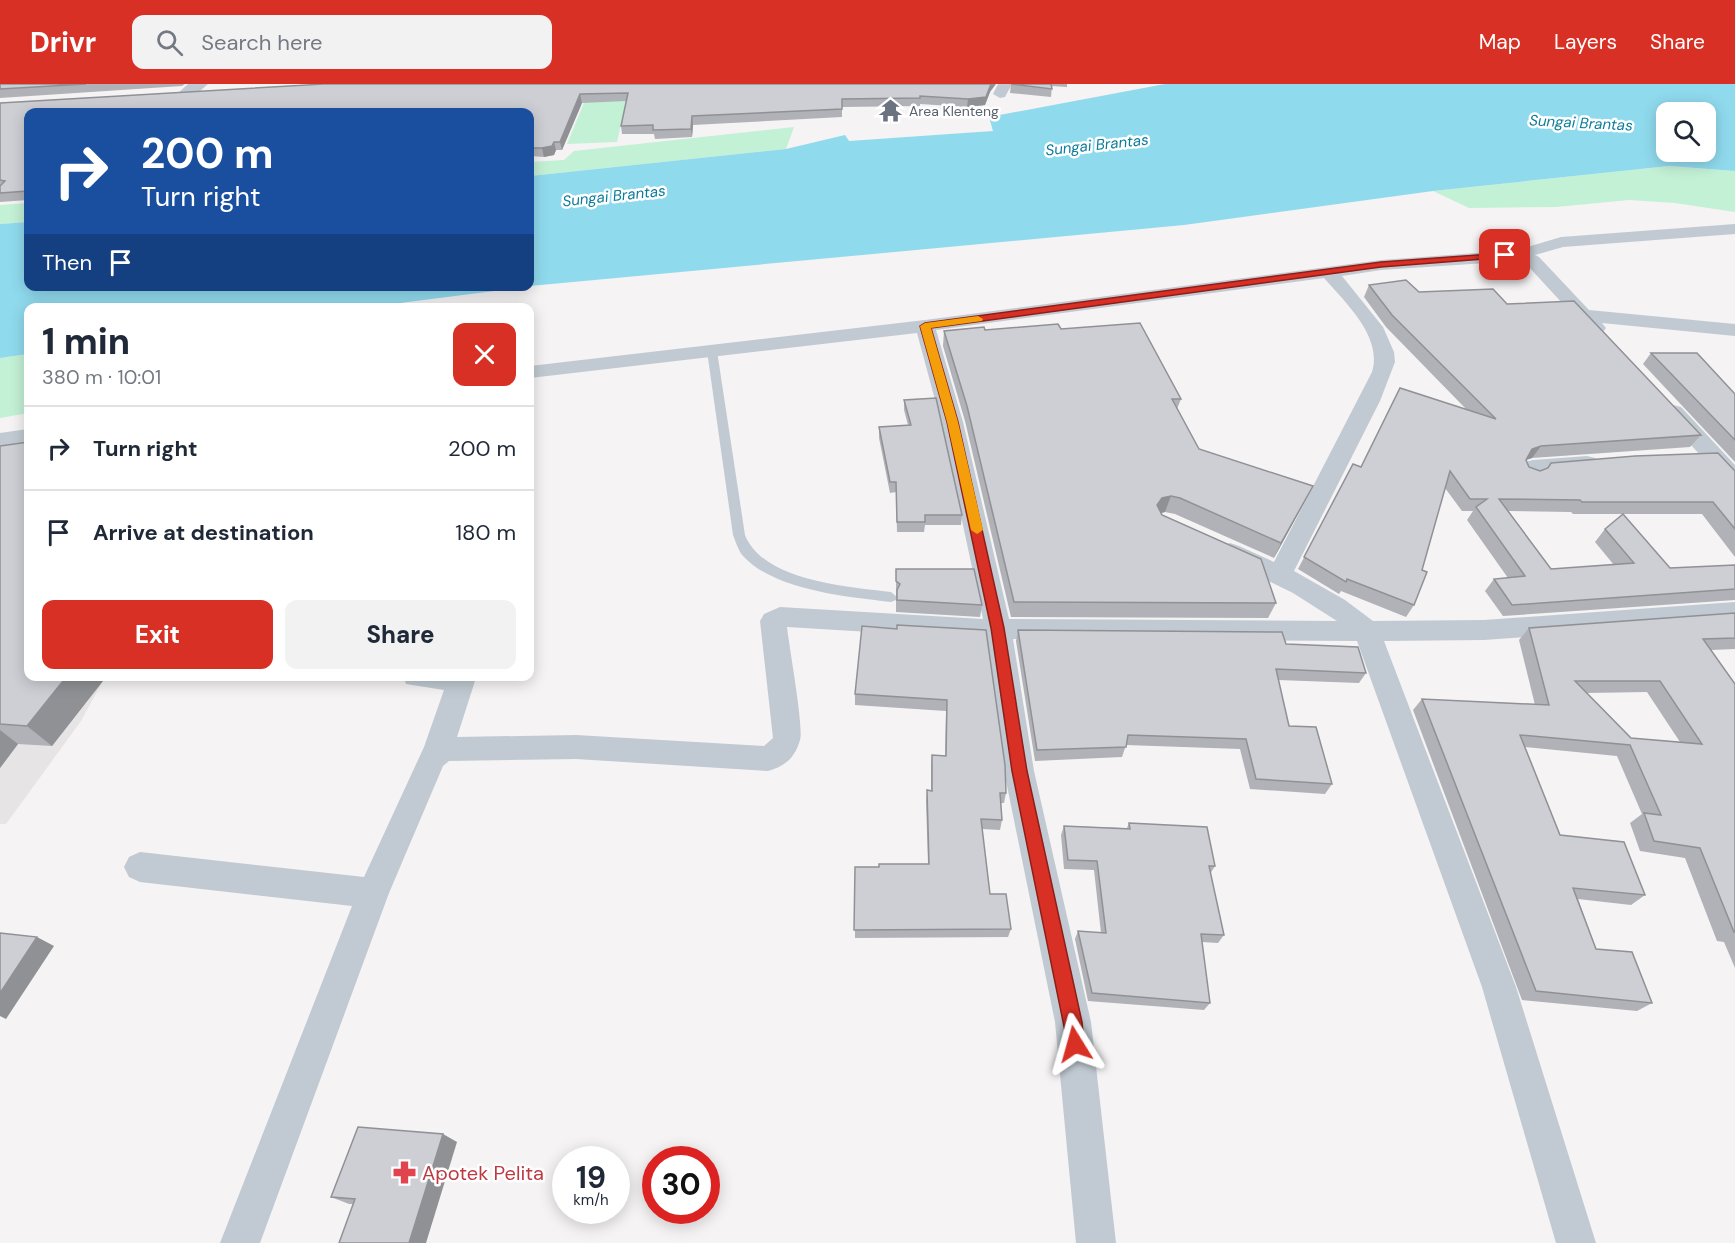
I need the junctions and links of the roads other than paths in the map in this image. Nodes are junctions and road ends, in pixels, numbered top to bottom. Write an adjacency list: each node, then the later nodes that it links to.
1 (199, 84): 2 (street)
2 (184, 95)
3 (1735, 230): 4 (street)
4 (1518, 255): 5 (street); 6 (street)
5 (1329, 272): 7 (street); 21 (street)
6 (1584, 315): 8 (street); 9 (street)
7 (925, 326): 10 (street); 24 (street)
8 (1735, 330)
9 (1608, 341)
10 (712, 351): 11 (street); 22 (lane)
11 (534, 372)
12 (1657, 394): 15 (street)
13 (24, 437): 14 (street)
14 (0, 440)
15 (1713, 456): 16 (street); 19 (street)
16 (1680, 457)
17 (1603, 462): 18 (street)
18 (1530, 473)
19 (1735, 480)
20 (1208, 541): 21 (street)
21 (1280, 575): 25 (street)
22 (891, 597)
23 (1735, 612): 25 (street)
24 (998, 628): 25 (street); 27 (street); 31 (street)
25 (1367, 631): 32 (street)
26 (461, 681): 27 (street)
27 (437, 752): 29 (street)
28 (140, 867): 29 (street)
29 (374, 893): 30 (street)
30 (240, 1243)
31 (1096, 1243)
32 (1576, 1243)

